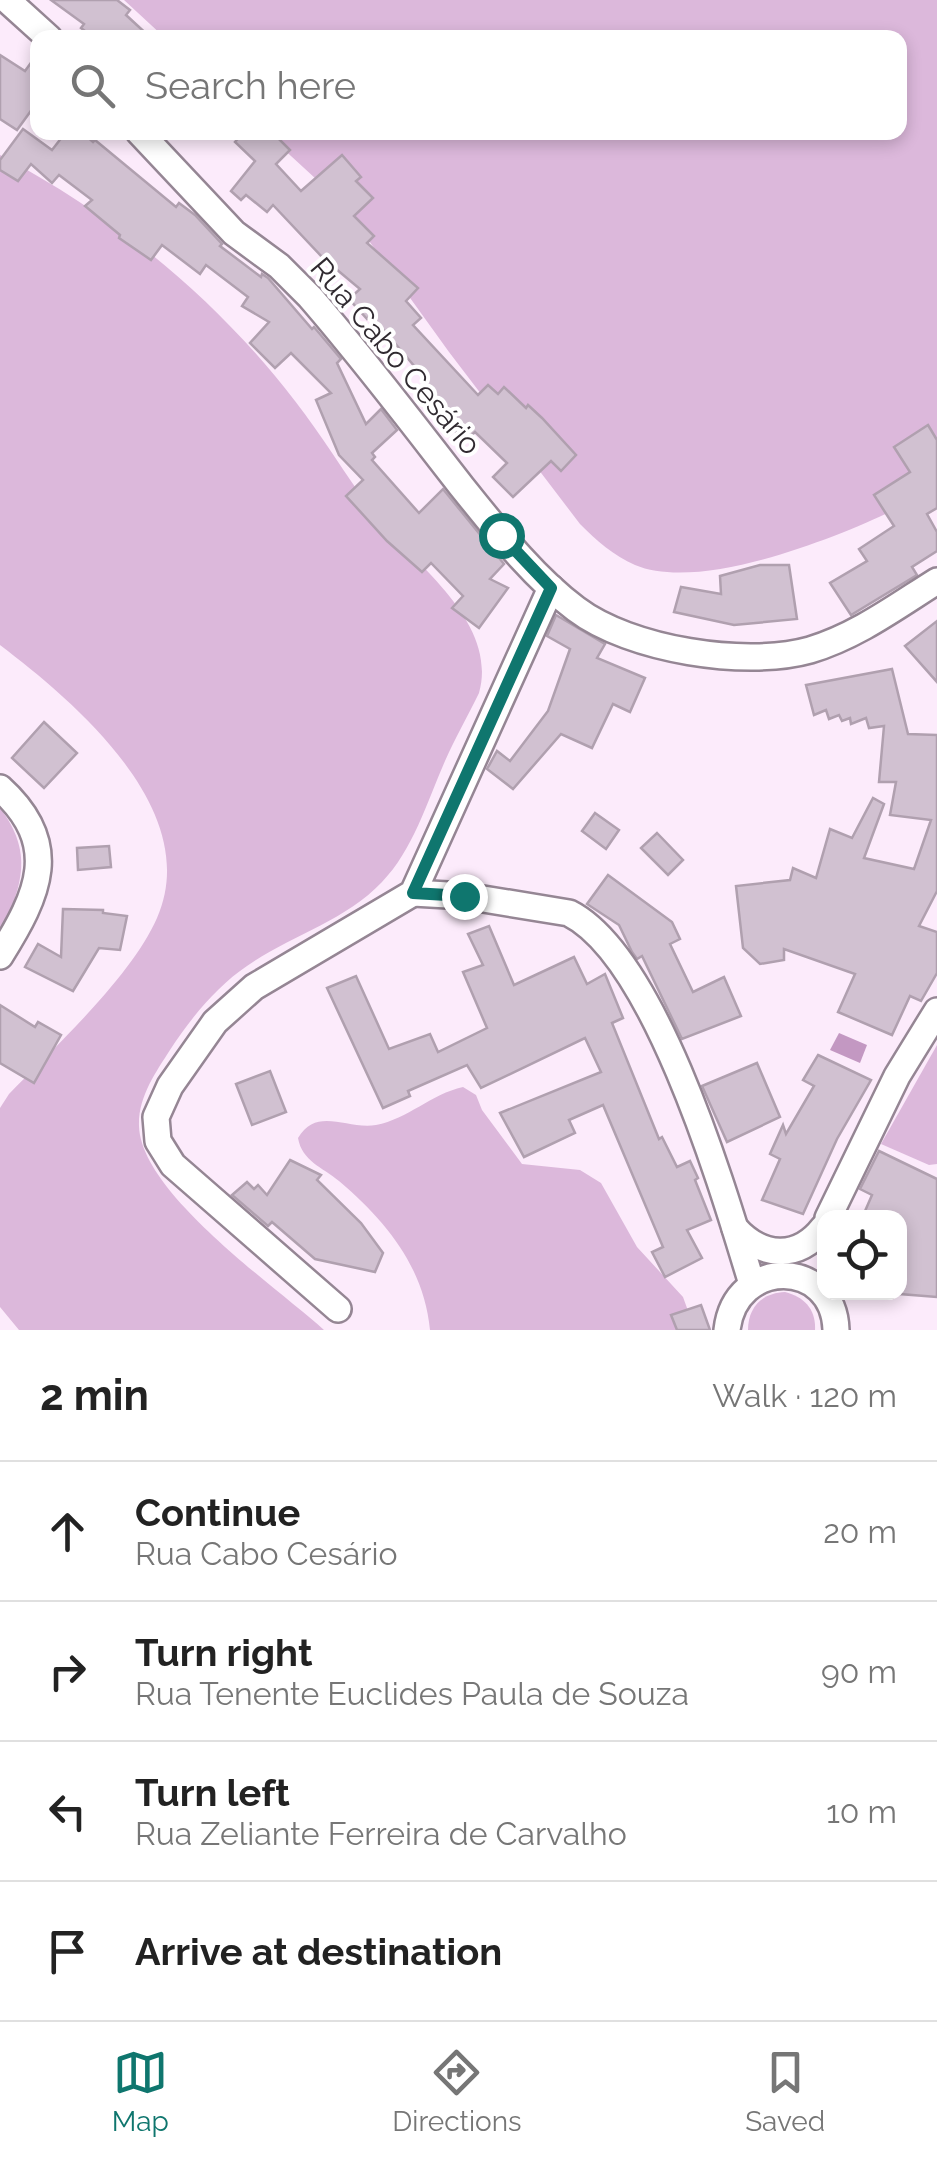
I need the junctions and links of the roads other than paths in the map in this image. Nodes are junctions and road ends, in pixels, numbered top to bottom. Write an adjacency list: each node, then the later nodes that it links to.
1 (7, 0): 2 (street)
2 (40, 30)
3 (147, 140): 5 (street, Rua Cabo Cesário)
4 (937, 581): 5 (street, Rua Cabo Cesário)
5 (551, 588): 7 (street)
6 (0, 788): 8 (street)
7 (413, 893): 11 (street); 16 (street)
8 (0, 956)
9 (937, 1010): 10 (street)
10 (831, 1210)
11 (735, 1227): 12 (street); 15 (street)
12 (817, 1232)
13 (817, 1240): 14 (street)
14 (799, 1278): 15 (street); 18 (street)
15 (752, 1284): 17 (street)
16 (338, 1310)
17 (728, 1330)
18 (836, 1330)

